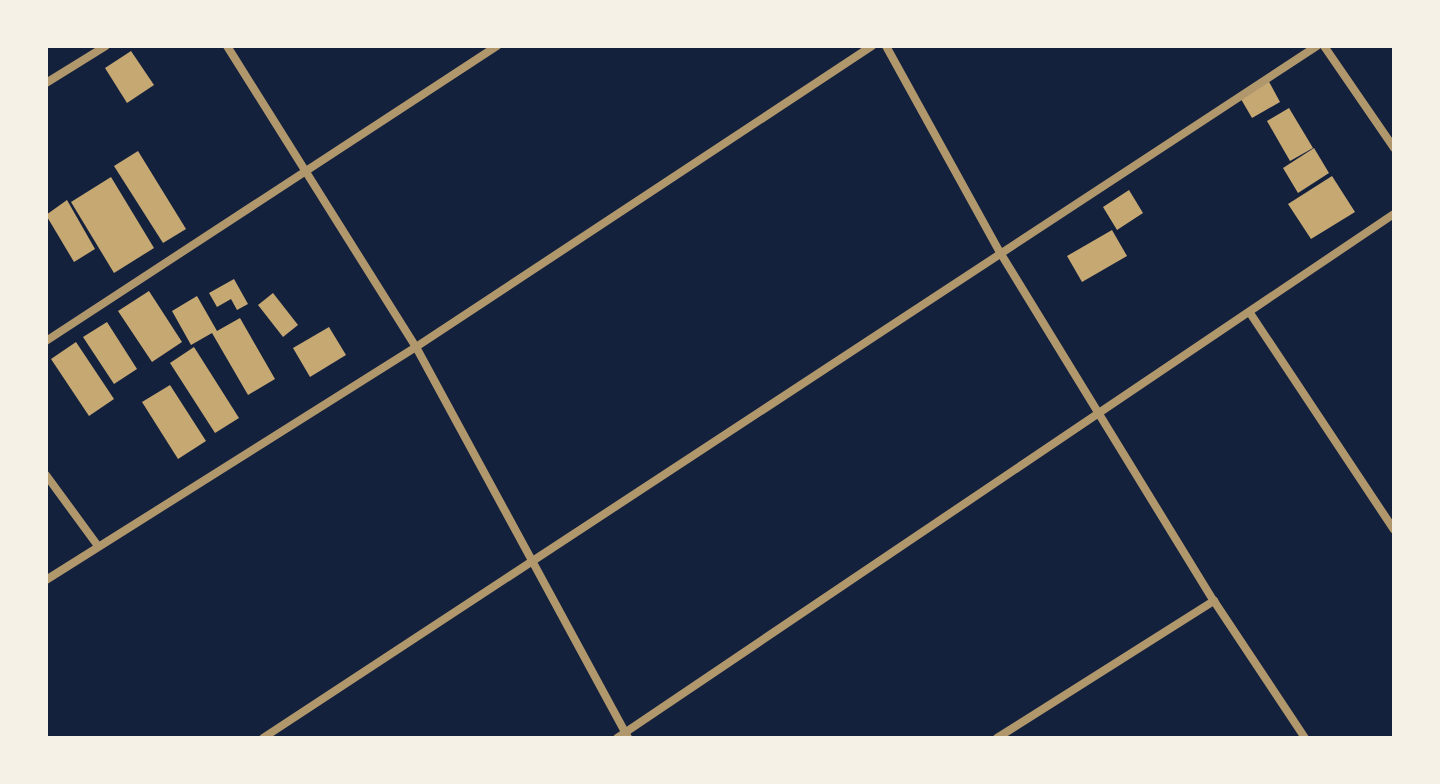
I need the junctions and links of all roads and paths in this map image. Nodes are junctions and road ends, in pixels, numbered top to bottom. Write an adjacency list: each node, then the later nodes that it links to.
1 (106, 46): 8 (street)
2 (227, 46): 10 (street)
3 (497, 46): 10 (street)
4 (872, 46): 15 (street)
5 (886, 46): 12 (street)
6 (1317, 46): 12 (street)
7 (1324, 46): 9 (street)
8 (46, 83)
9 (1394, 148)
10 (305, 169): 14 (street); 15 (street)
11 (1394, 214): 13 (street)
12 (1001, 254): 16 (street); 20 (street)
13 (1250, 313): 16 (street); 18 (street)
14 (46, 341)
15 (416, 347): 19 (street); 20 (street)
16 (1101, 414): 22 (street); 23 (street)
17 (46, 475): 19 (street)
18 (1394, 530)
19 (98, 546): 21 (street)
20 (533, 560): 23 (street); 24 (street)
21 (46, 580)
22 (1214, 601): 25 (street); 26 (street)
23 (623, 736)
24 (263, 738)
25 (997, 738)
26 (1305, 738)

